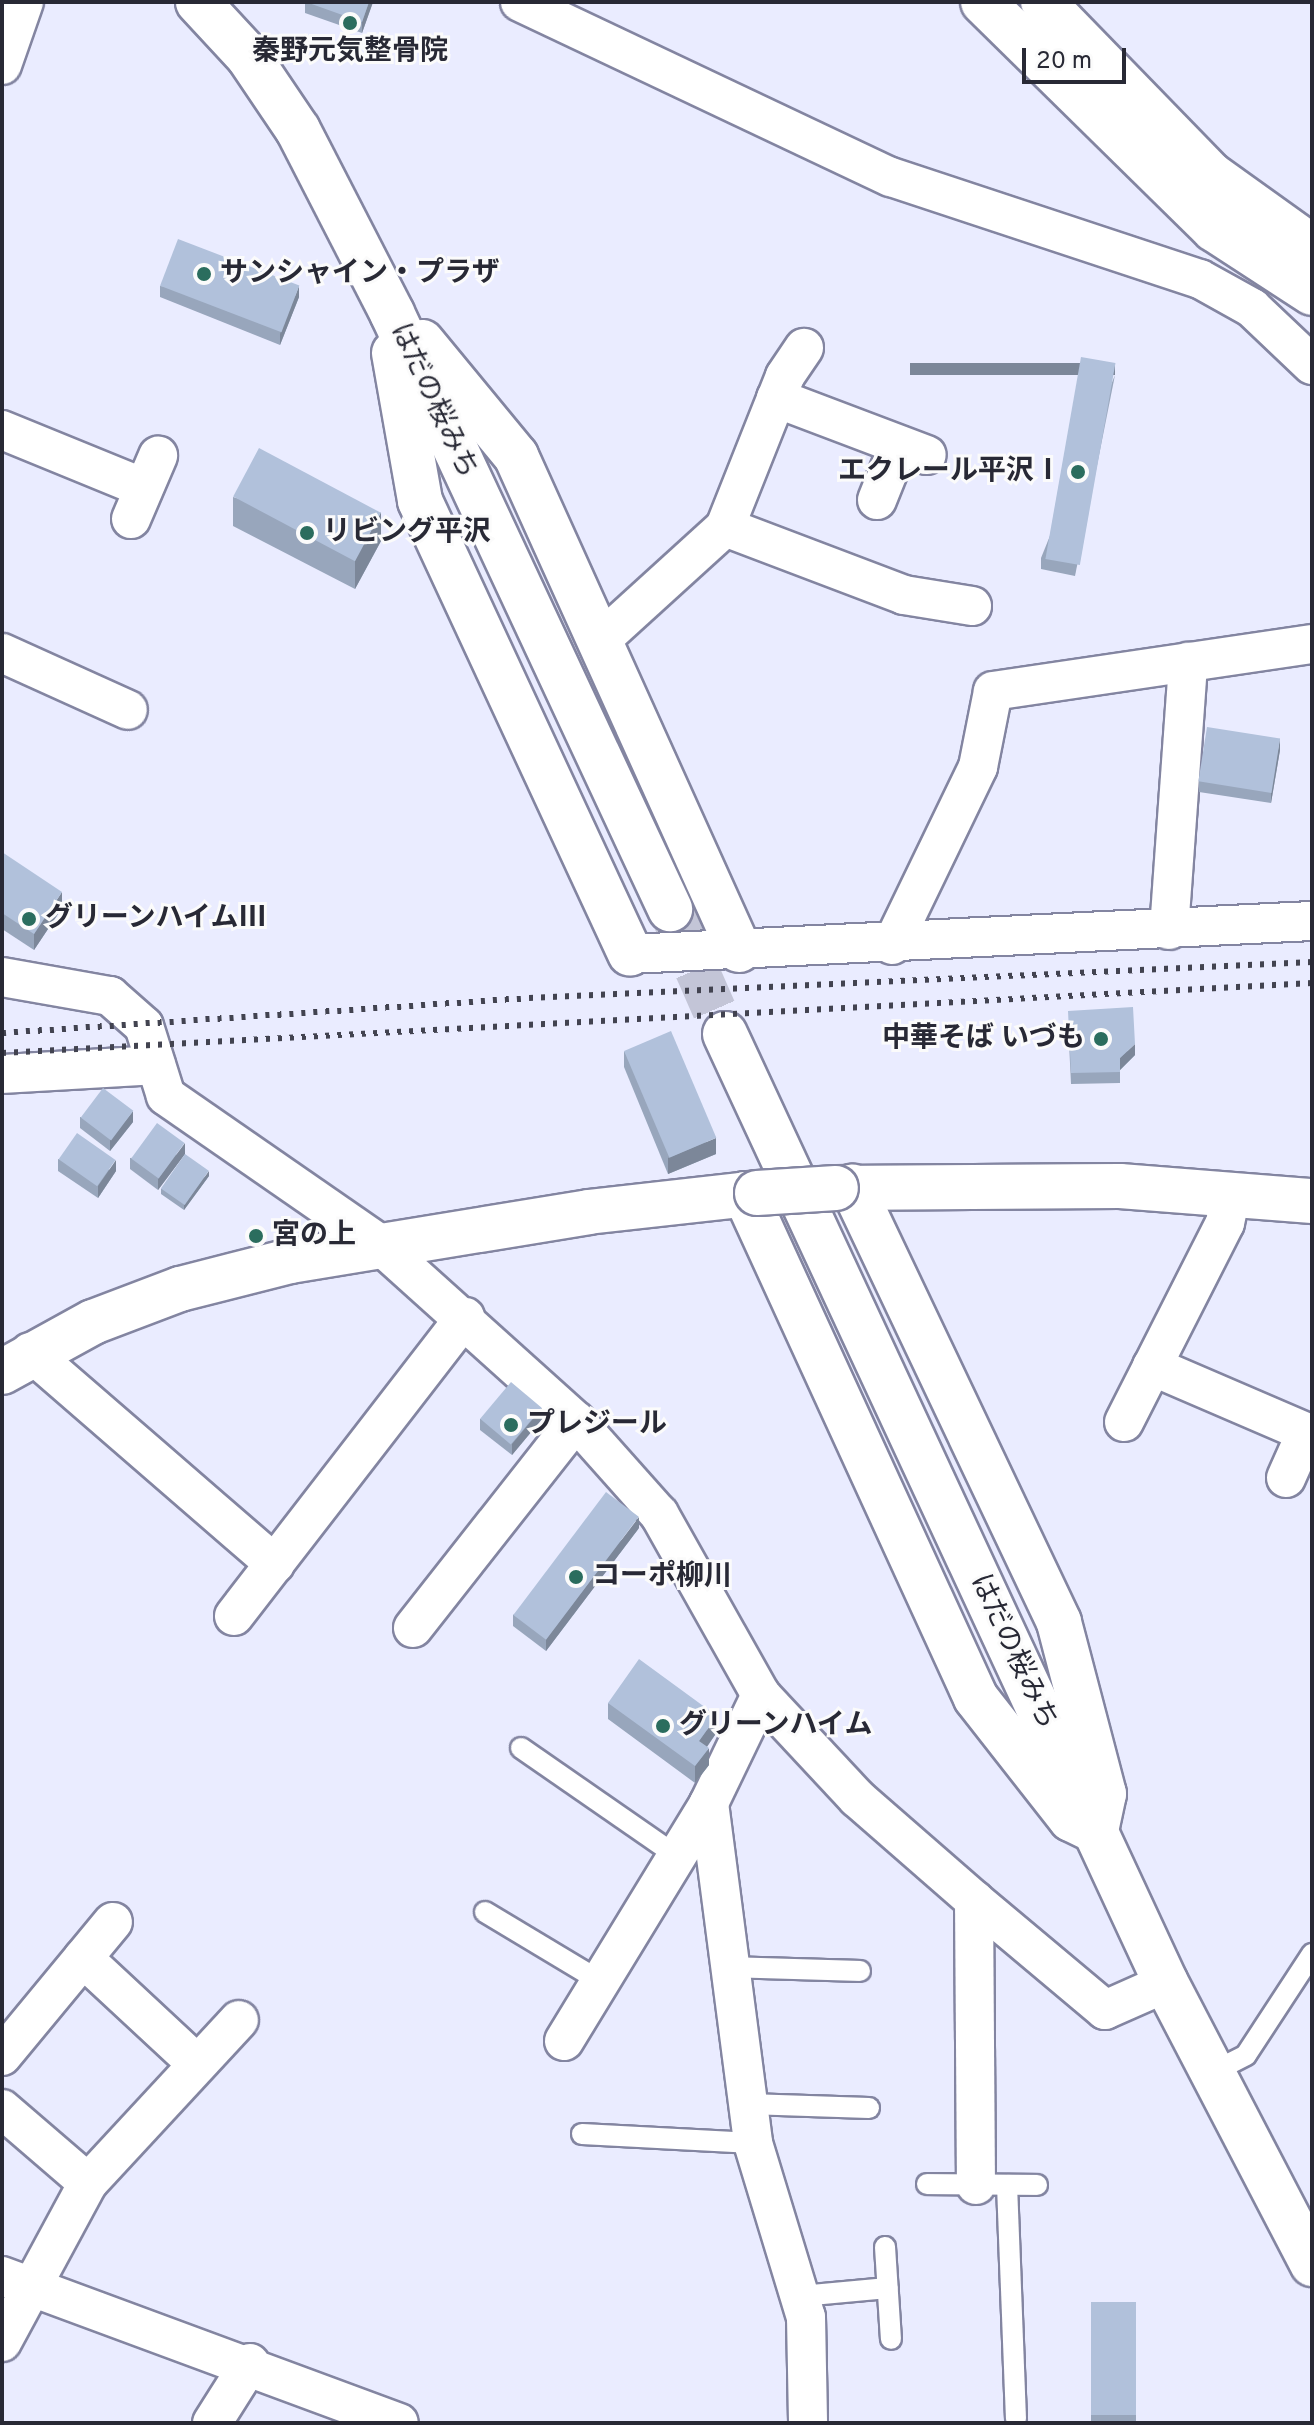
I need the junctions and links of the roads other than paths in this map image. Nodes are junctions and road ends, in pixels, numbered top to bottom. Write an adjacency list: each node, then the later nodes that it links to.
1 (24, 2): 6 (street)
2 (198, 2): 10 (main road, はだの桜みち)
3 (520, 2): 9 (street)
4 (983, 2): 7 (main road)
5 (1043, 2): 7 (main road)
6 (2, 65)
7 (1294, 251): 8 (main road); 9 (street)
8 (1312, 293)
9 (1252, 308): 12 (street)
10 (392, 313): 19 (main road); 24 (main road, はだの桜みち); 29 (main road)
11 (804, 348): 13 (street)
12 (1312, 365)
13 (776, 398): 16 (street); 17 (street)
14 (18, 425): 15 (street)
15 (144, 488)
16 (877, 500)
17 (725, 527): 18 (street); 19 (street)
18 (972, 606)
19 (602, 639): 28 (main road)
20 (1312, 644): 22 (street)
21 (2, 653): 23 (street)
22 (1188, 662): 26 (street); 27 (street)
23 (128, 710)
24 (670, 909)
25 (1312, 921): 26 (street)
26 (1169, 930): 27 (street)
27 (892, 945): 28 (street)
28 (739, 950): 29 (street)
29 (630, 954)
30 (2, 977): 32 (street)
31 (725, 1034): 52 (main road, はだの桜みち)
32 (156, 1065): 33 (street); 38 (street)
33 (2, 1074)
34 (844, 1187): 35 (main road, bridge); 36 (main road); 52 (main road)
35 (751, 1194): 38 (main road); 52 (main road)
36 (1231, 1194): 37 (main road); 41 (street)
37 (1312, 1201)
38 (378, 1243): 39 (street); 40 (main road)
39 (465, 1317): 42 (street); 46 (street)
40 (16, 1362): 46 (street)
41 (1152, 1366): 43 (street); 44 (street)
42 (576, 1421): 48 (street); 49 (street)
43 (1124, 1422)
44 (1309, 1434): 45 (street)
45 (1286, 1478)
46 (275, 1564): 47 (street)
47 (234, 1616)
48 (413, 1628)
49 (761, 1695): 51 (street); 54 (street)
50 (521, 1748): 53 (lane)
51 (709, 1803): 53 (street); 59 (street)
52 (1096, 1831): 62 (main road, はだの桜みち)
53 (677, 1856): 61 (street)
54 (974, 1900): 62 (street); 75 (street)
55 (485, 1912): 61 (lane)
56 (113, 1922): 58 (street)
57 (1312, 1954): 67 (lane)
58 (83, 1958): 65 (street); 66 (street)
59 (728, 1967): 60 (lane); 68 (street)
60 (860, 1971)
61 (600, 1981): 64 (street)
62 (1166, 1983): 67 (main road, はだの桜みち)
63 (239, 2020): 66 (street)
64 (564, 2041)
65 (2, 2056)
66 (196, 2063): 73 (street)
67 (1211, 2073): 78 (main road, はだの桜みち)
68 (748, 2104): 69 (lane); 72 (street)
69 (869, 2108)
70 (2, 2109): 73 (street)
71 (582, 2134): 72 (lane)
72 (753, 2143): 81 (street)
73 (88, 2183): 79 (street)
74 (927, 2184): 75 (lane)
75 (991, 2185): 76 (lane); 85 (lane)
76 (1037, 2185)
77 (885, 2247): 80 (lane)
78 (1312, 2264)
79 (16, 2279): 83 (street); 84 (street)
80 (888, 2288): 81 (lane); 82 (lane)
81 (801, 2296): 88 (street)
82 (891, 2339)
83 (2, 2342)
84 (250, 2363): 86 (street); 87 (street)
85 (1016, 2419)
86 (212, 2423)
87 (399, 2423)
88 (808, 2423)

